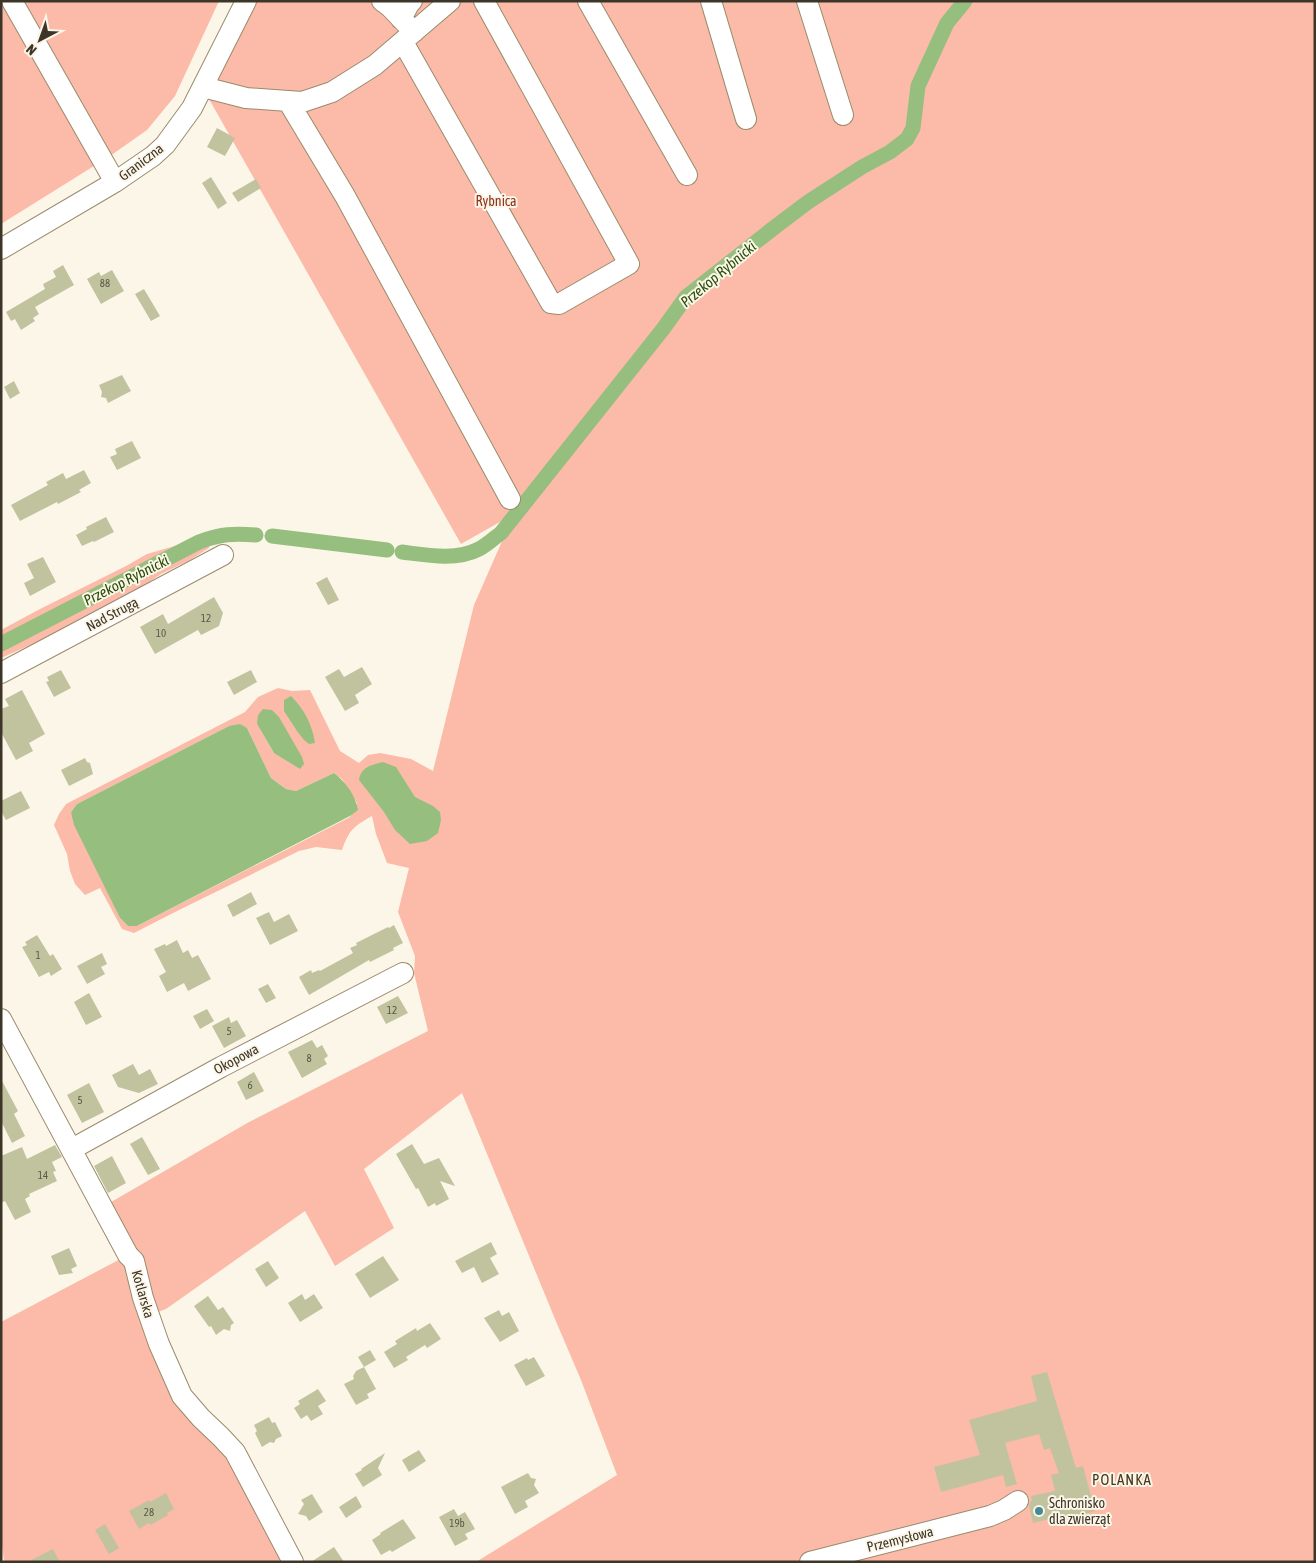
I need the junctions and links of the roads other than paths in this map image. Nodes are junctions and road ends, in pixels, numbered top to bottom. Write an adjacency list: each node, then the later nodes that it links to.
1 (12, 1): 16 (street)
2 (246, 1): 11 (street, Graniczna)
3 (382, 1): 10 (street)
4 (412, 1): 10 (street)
5 (450, 1): 10 (street)
6 (484, 1): 10 (street)
7 (588, 1): 15 (street)
8 (711, 1): 14 (street)
9 (807, 1): 13 (street)
10 (406, 31): 12 (street)
11 (203, 88): 12 (street); 16 (street, Graniczna)
12 (288, 101): 18 (street)
13 (843, 115)
14 (746, 119)
15 (687, 174)
16 (115, 182): 17 (street, Graniczna)
17 (1, 249)
18 (510, 499)
19 (223, 555): 20 (street, Nad Strugą)
20 (1, 673)
21 (403, 973): 23 (street, Okopowa)
22 (1, 1019): 23 (street, Kotlarska)
23 (72, 1150): 25 (street, Kotlarska)
24 (1018, 1501): 26 (street, Przemysłowa)
25 (293, 1562)
26 (810, 1562)

